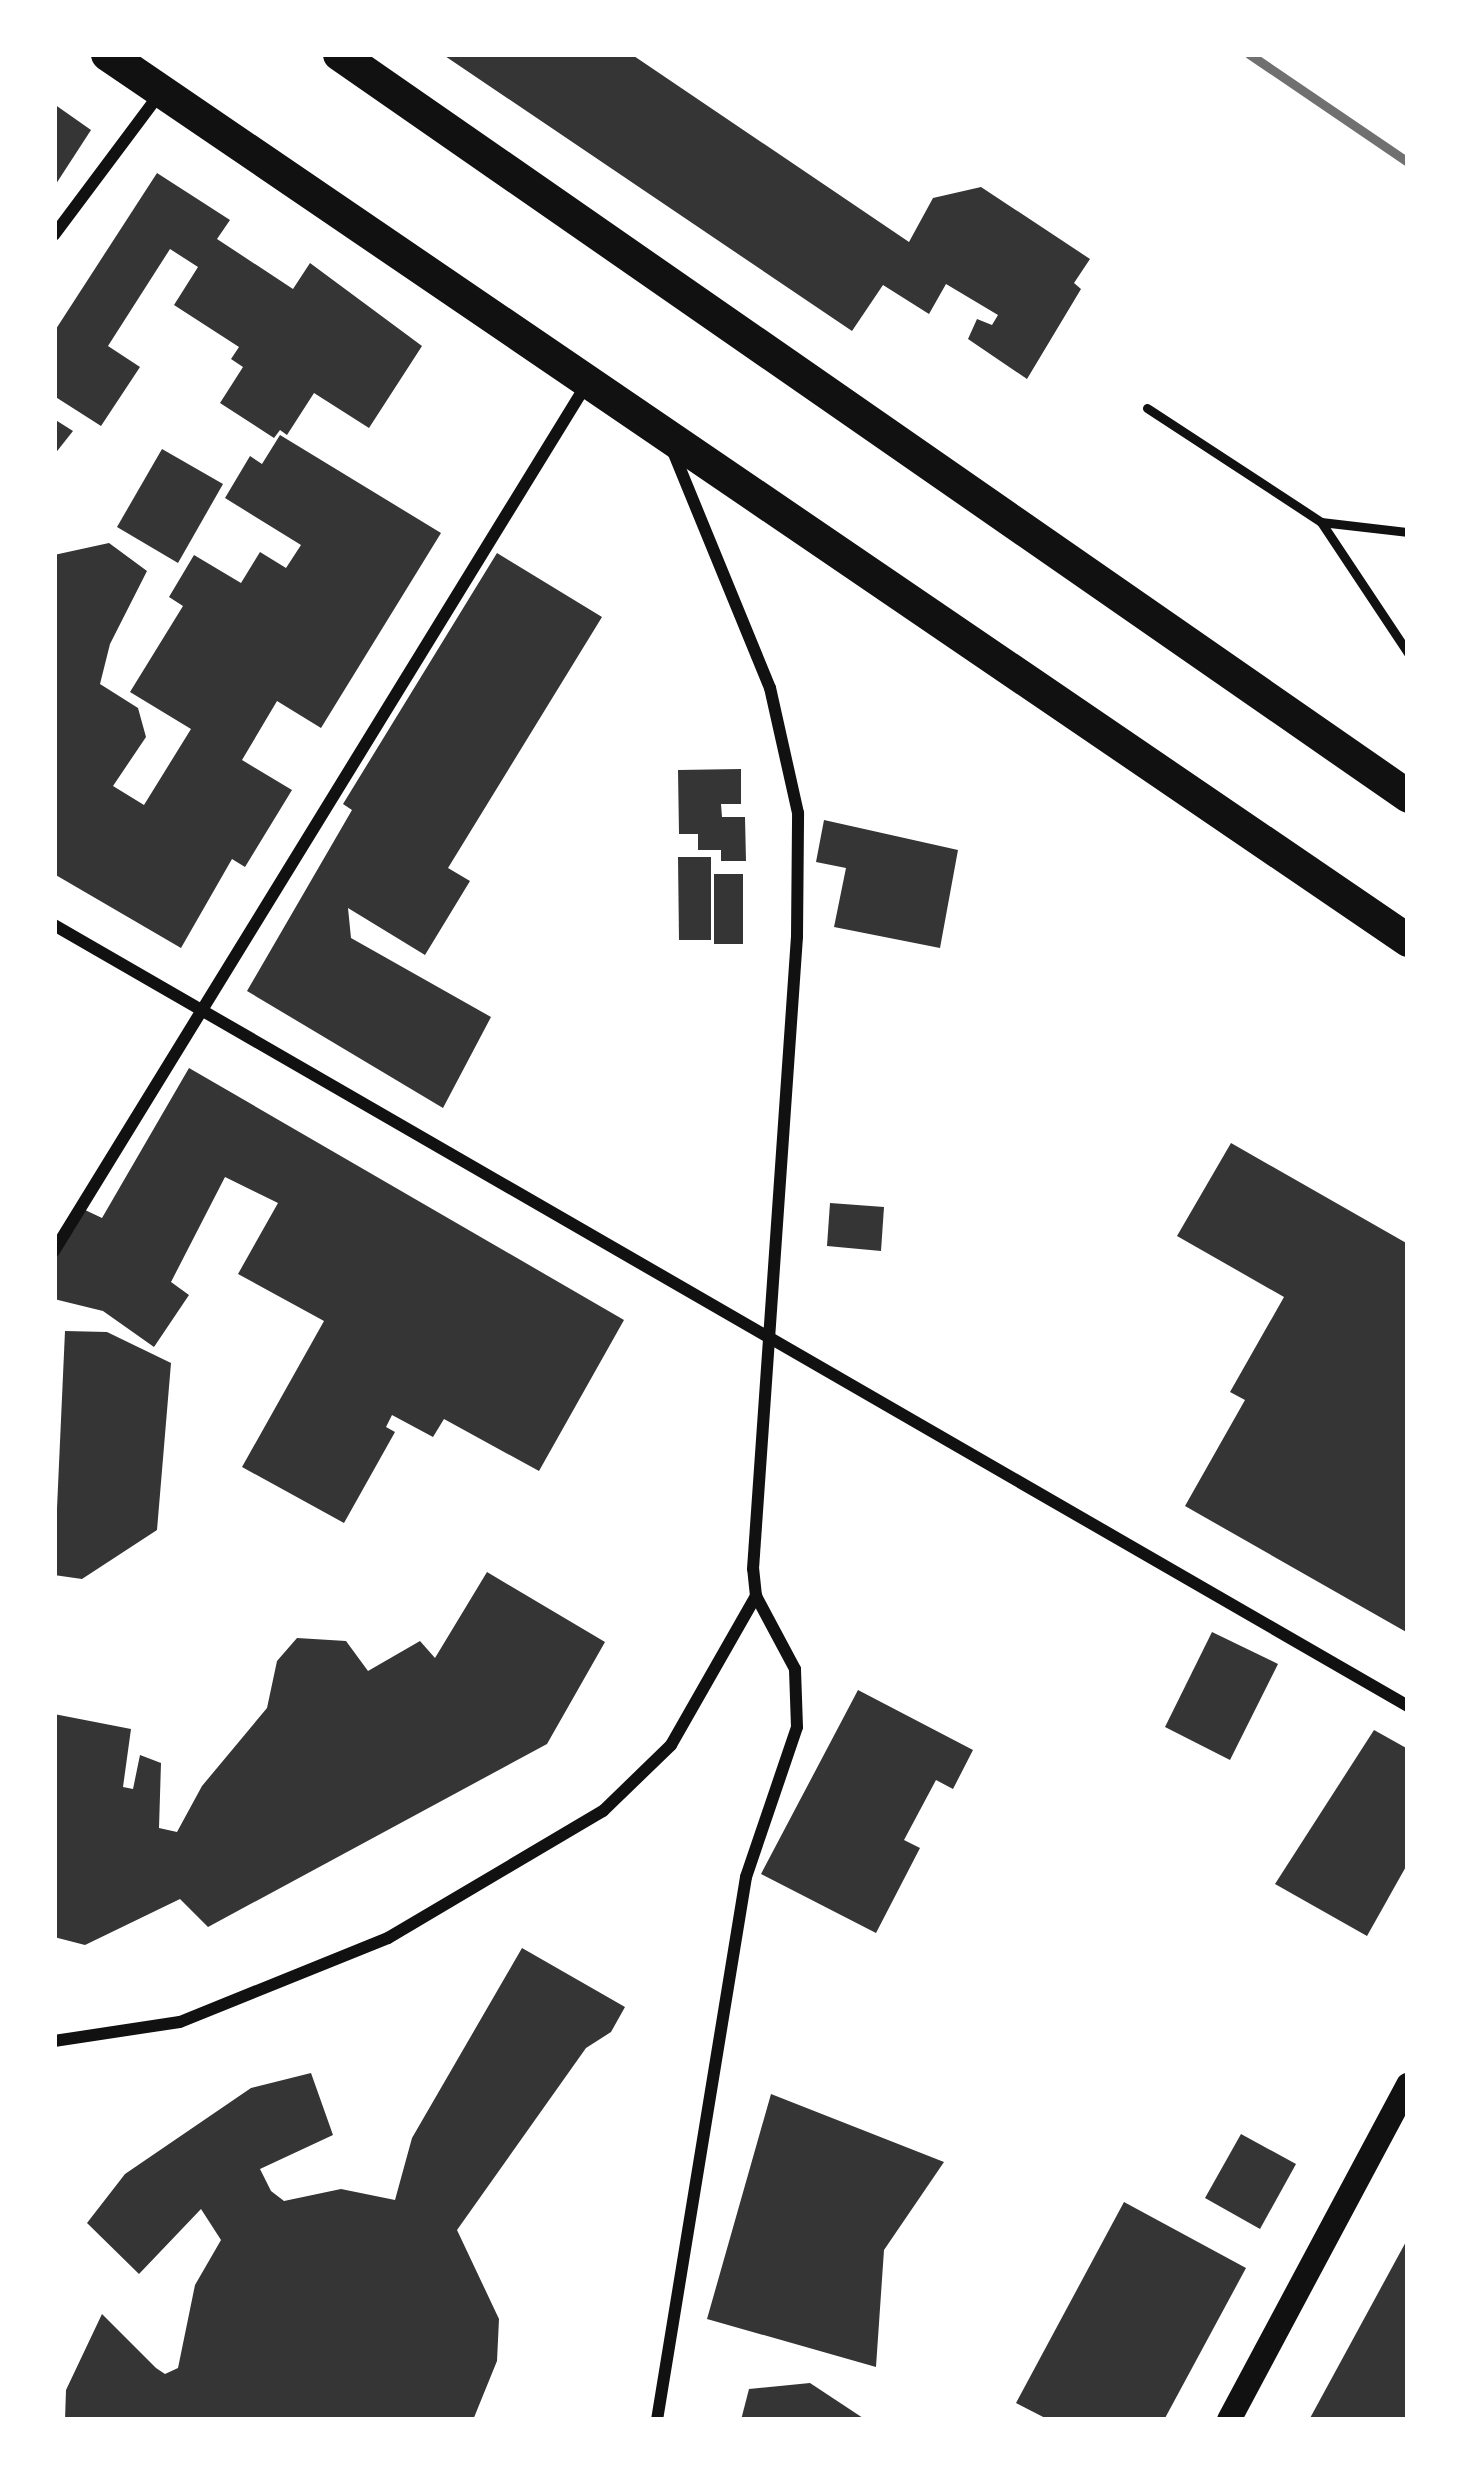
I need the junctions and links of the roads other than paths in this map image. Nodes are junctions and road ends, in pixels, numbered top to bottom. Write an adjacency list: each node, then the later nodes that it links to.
1 (107, 54): 3 (highway)
2 (339, 54): 11 (highway)
3 (161, 92): 4 (street); 5 (highway)
4 (54, 236)
5 (586, 384): 7 (highway); 14 (street)
6 (1147, 408): 8 (lane)
7 (668, 440): 13 (highway); 16 (street)
8 (1321, 523): 9 (lane); 10 (lane)
9 (1408, 532)
10 (1408, 653)
11 (1408, 796)
12 (54, 925): 14 (street)
13 (1408, 940)
14 (202, 1011): 15 (street); 16 (street)
15 (54, 1251)
16 (772, 1339): 17 (street); 18 (street)
17 (756, 1596): 19 (street); 21 (street)
18 (1408, 1706)
19 (54, 2041)
20 (1408, 2085): 22 (main road)
21 (657, 2420)
22 (1229, 2420)

